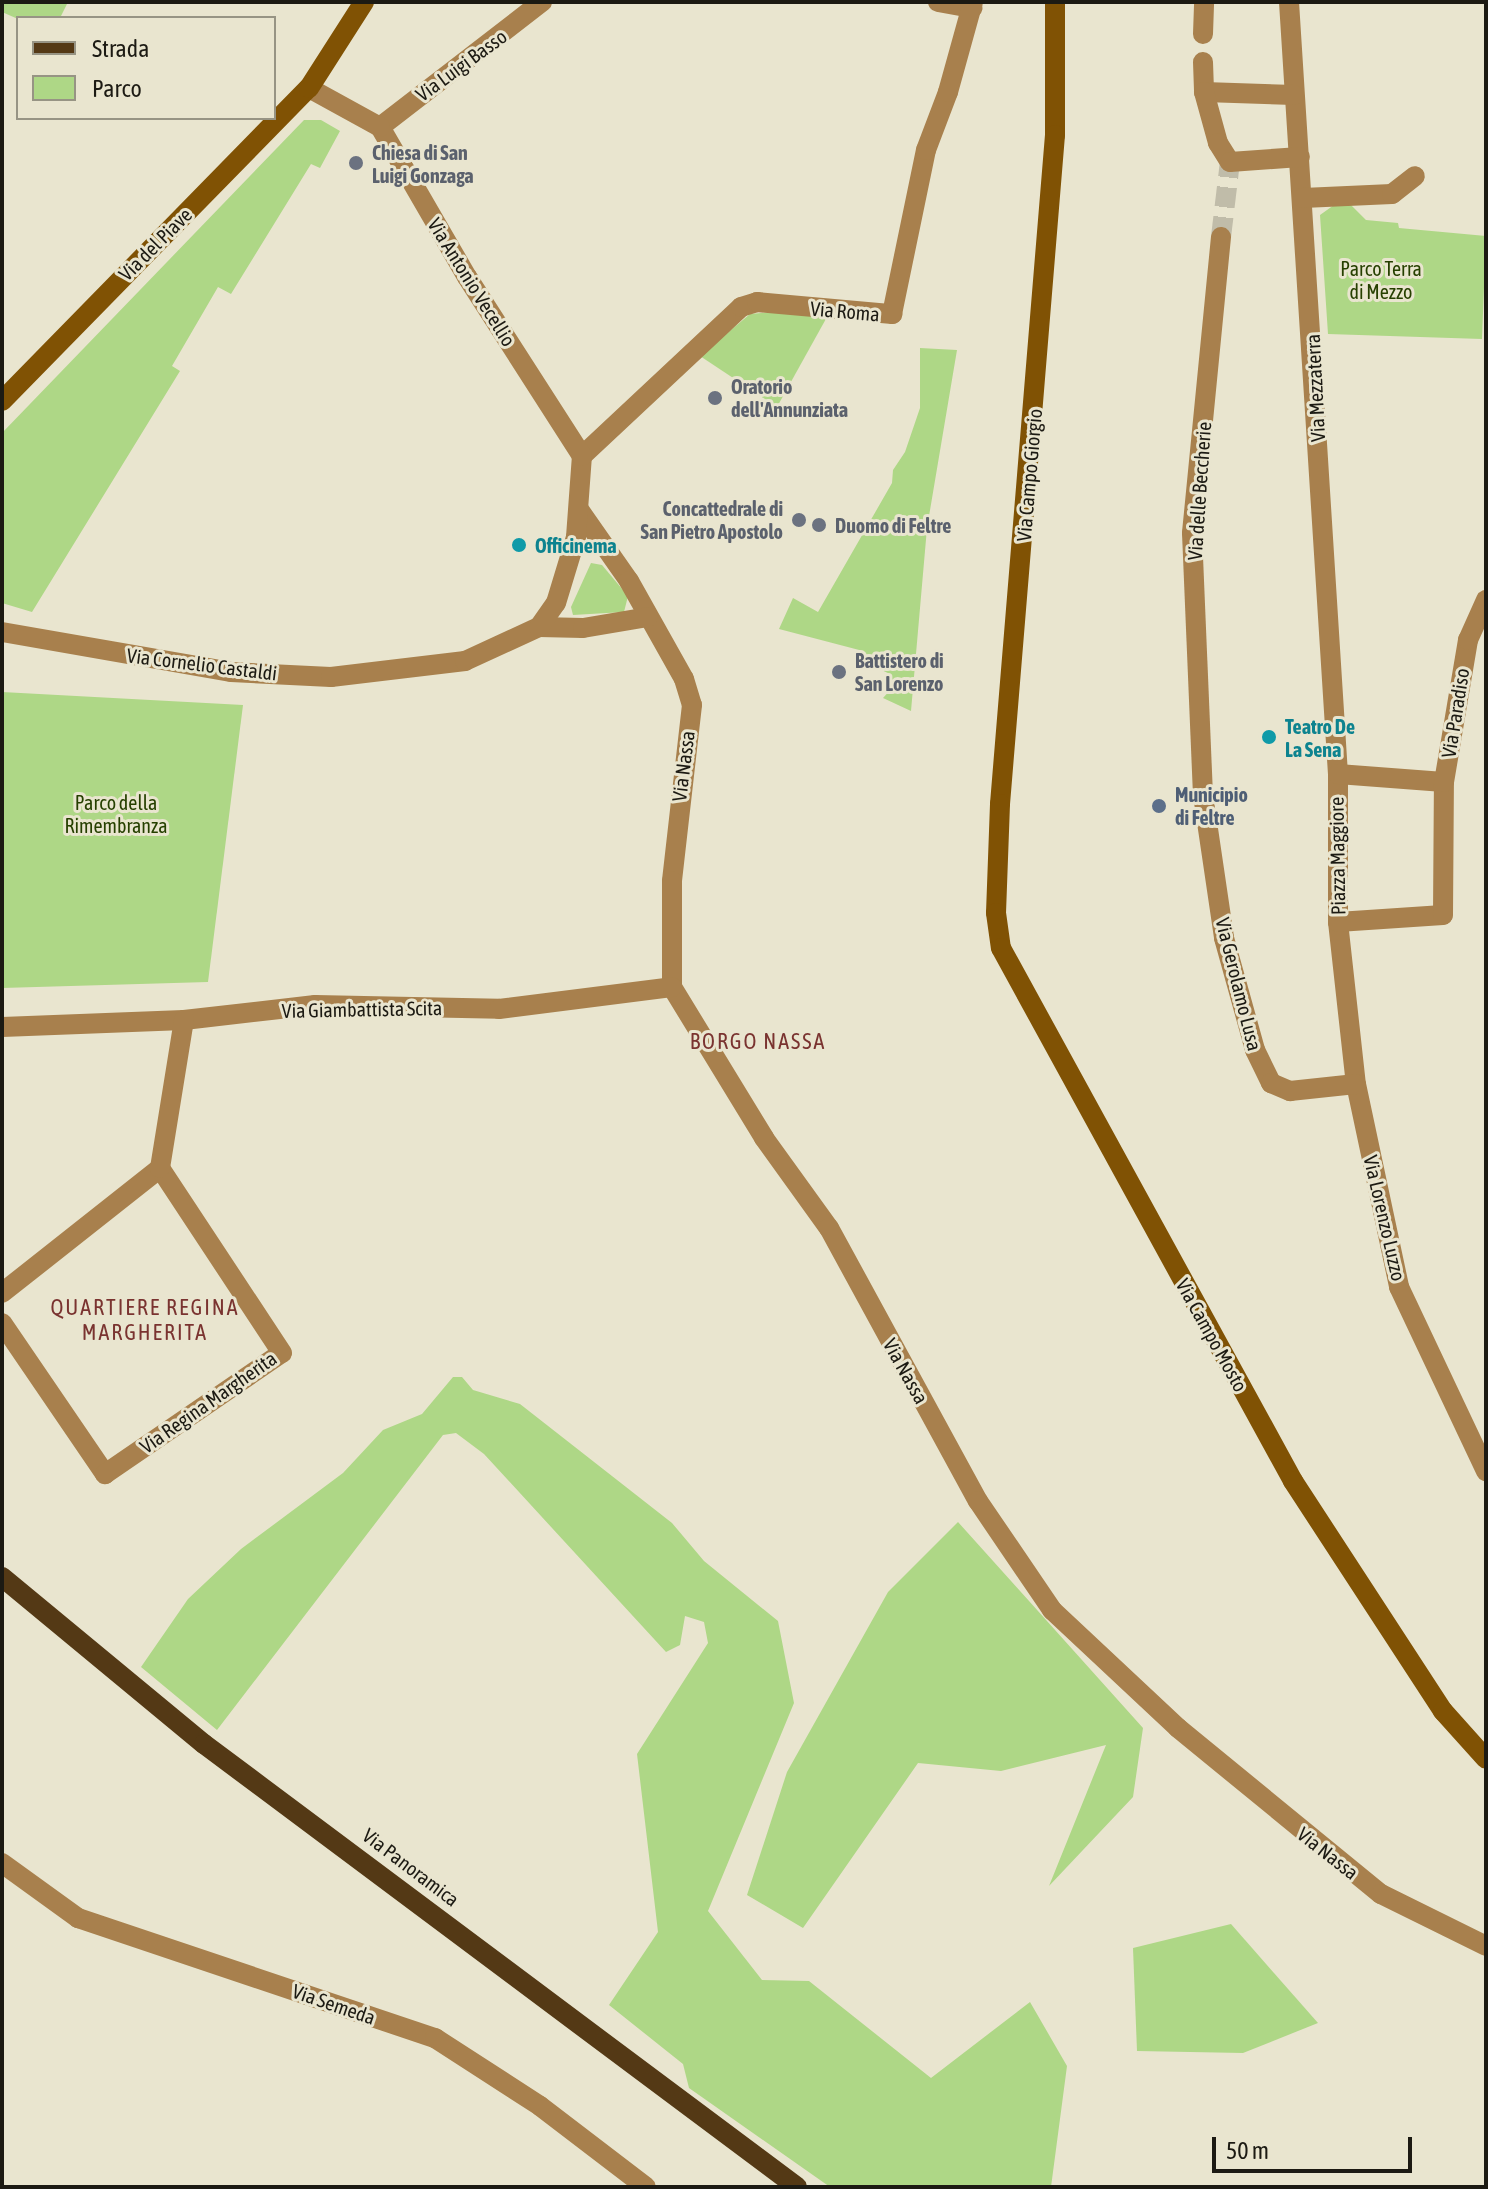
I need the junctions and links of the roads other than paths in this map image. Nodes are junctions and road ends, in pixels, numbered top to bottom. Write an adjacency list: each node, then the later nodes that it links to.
1 (364, 2): 10 (street, Via del Piave)
2 (542, 2): 13 (street, Via Luigi Basso)
3 (938, 2): 7 (street)
4 (1055, 2): 29 (street, Via Campo Giorgio)
5 (1204, 2): 8 (street)
6 (1289, 2): 12 (street, Via Mezzaterra)
7 (972, 5): 19 (street, Via Roma)
8 (1203, 34)
9 (1203, 62): 11 (street)
10 (309, 88): 13 (street); 18 (street, Via del Piave)
11 (1204, 92): 12 (street); 14 (street)
12 (1294, 95): 14 (street, Via Mezzaterra)
13 (380, 127): 19 (street, Via Antonio Vecellio)
14 (1300, 157): 16 (street, Via Mezzaterra)
15 (1415, 176): 16 (street)
16 (1303, 198): 25 (street, Via Mezzaterra)
17 (1221, 237): 27 (street, Via delle Beccherie)
18 (2, 401)
19 (582, 456): 20 (street)
20 (580, 511): 22 (street, Via Nassa); 23 (street)
21 (1486, 600): 26 (street, Via Paradiso)
22 (648, 617): 23 (street); 31 (street, Via Nassa)
23 (539, 627): 24 (street, Via Cornelio Castaldi)
24 (2, 632)
25 (1338, 774): 26 (street, Piazza Maggiore); 28 (street, Piazza Maggiore)
26 (1444, 782): 28 (street, Via Paradiso)
27 (1203, 795): 34 (street, Via Gerolamo Lusa)
28 (1338, 922): 30 (street, Piazza Maggiore)
29 (1001, 948): 40 (street, Via Campo Mosto)
30 (1340, 948): 34 (street, Via Lorenzo Luzzo)
31 (672, 987): 32 (street, Via Giambattista Scita); 42 (street, Via Nassa)
32 (184, 1020): 33 (street, Via Giambattista Scita); 35 (street)
33 (2, 1027)
34 (1356, 1084): 38 (street, Via Lorenzo Luzzo)
35 (160, 1168): 36 (street); 37 (street, Via Regina Margherita)
36 (2, 1293)
37 (2, 1323)
38 (1486, 1471)
39 (2, 1577): 44 (main road, Via Panoramica)
40 (1486, 1759)
41 (2, 1863): 43 (street, Via Semeda)
42 (1486, 1946)
43 (646, 2187)
44 (797, 2187)

